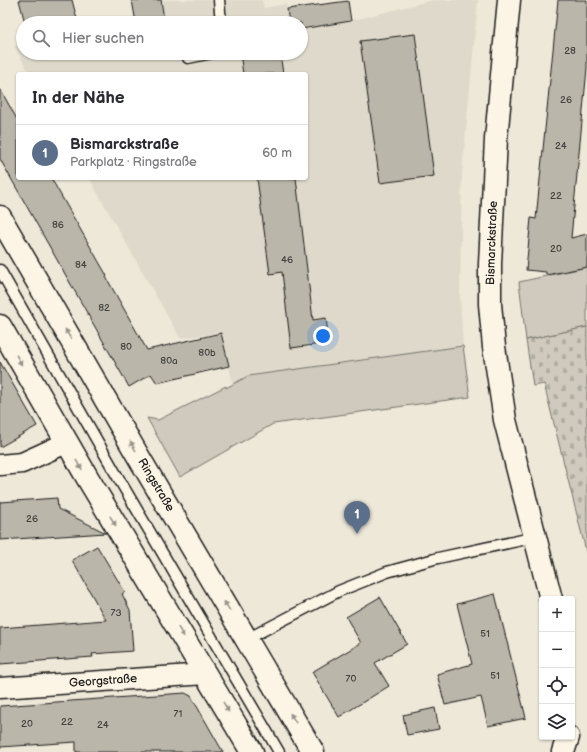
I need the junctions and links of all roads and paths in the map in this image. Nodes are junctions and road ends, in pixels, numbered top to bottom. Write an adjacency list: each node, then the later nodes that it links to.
1 (219, 0): 3 (lane)
2 (509, 0): 9 (main road, Bismarckstraße)
3 (220, 16)
4 (0, 217): 11 (main road, Ringstraße, one-way to 4)
5 (0, 270): 16 (lane)
6 (0, 326): 7 (main road, one-way to 7)
7 (66, 442): 8 (street); 12 (main road, one-way to 12)
8 (0, 465)
9 (536, 537): 10 (main road, Bismarckstraße); 11 (lane)
10 (550, 596)
11 (247, 640): 17 (main road, Ringstraße, one-way to 11)
12 (206, 674): 13 (street, Georgstraße); 15 (main road, one-way to 15)
13 (0, 688)
14 (567, 740): 18 (main road)
15 (252, 752)
16 (279, 752)
17 (313, 752)
18 (563, 752)

